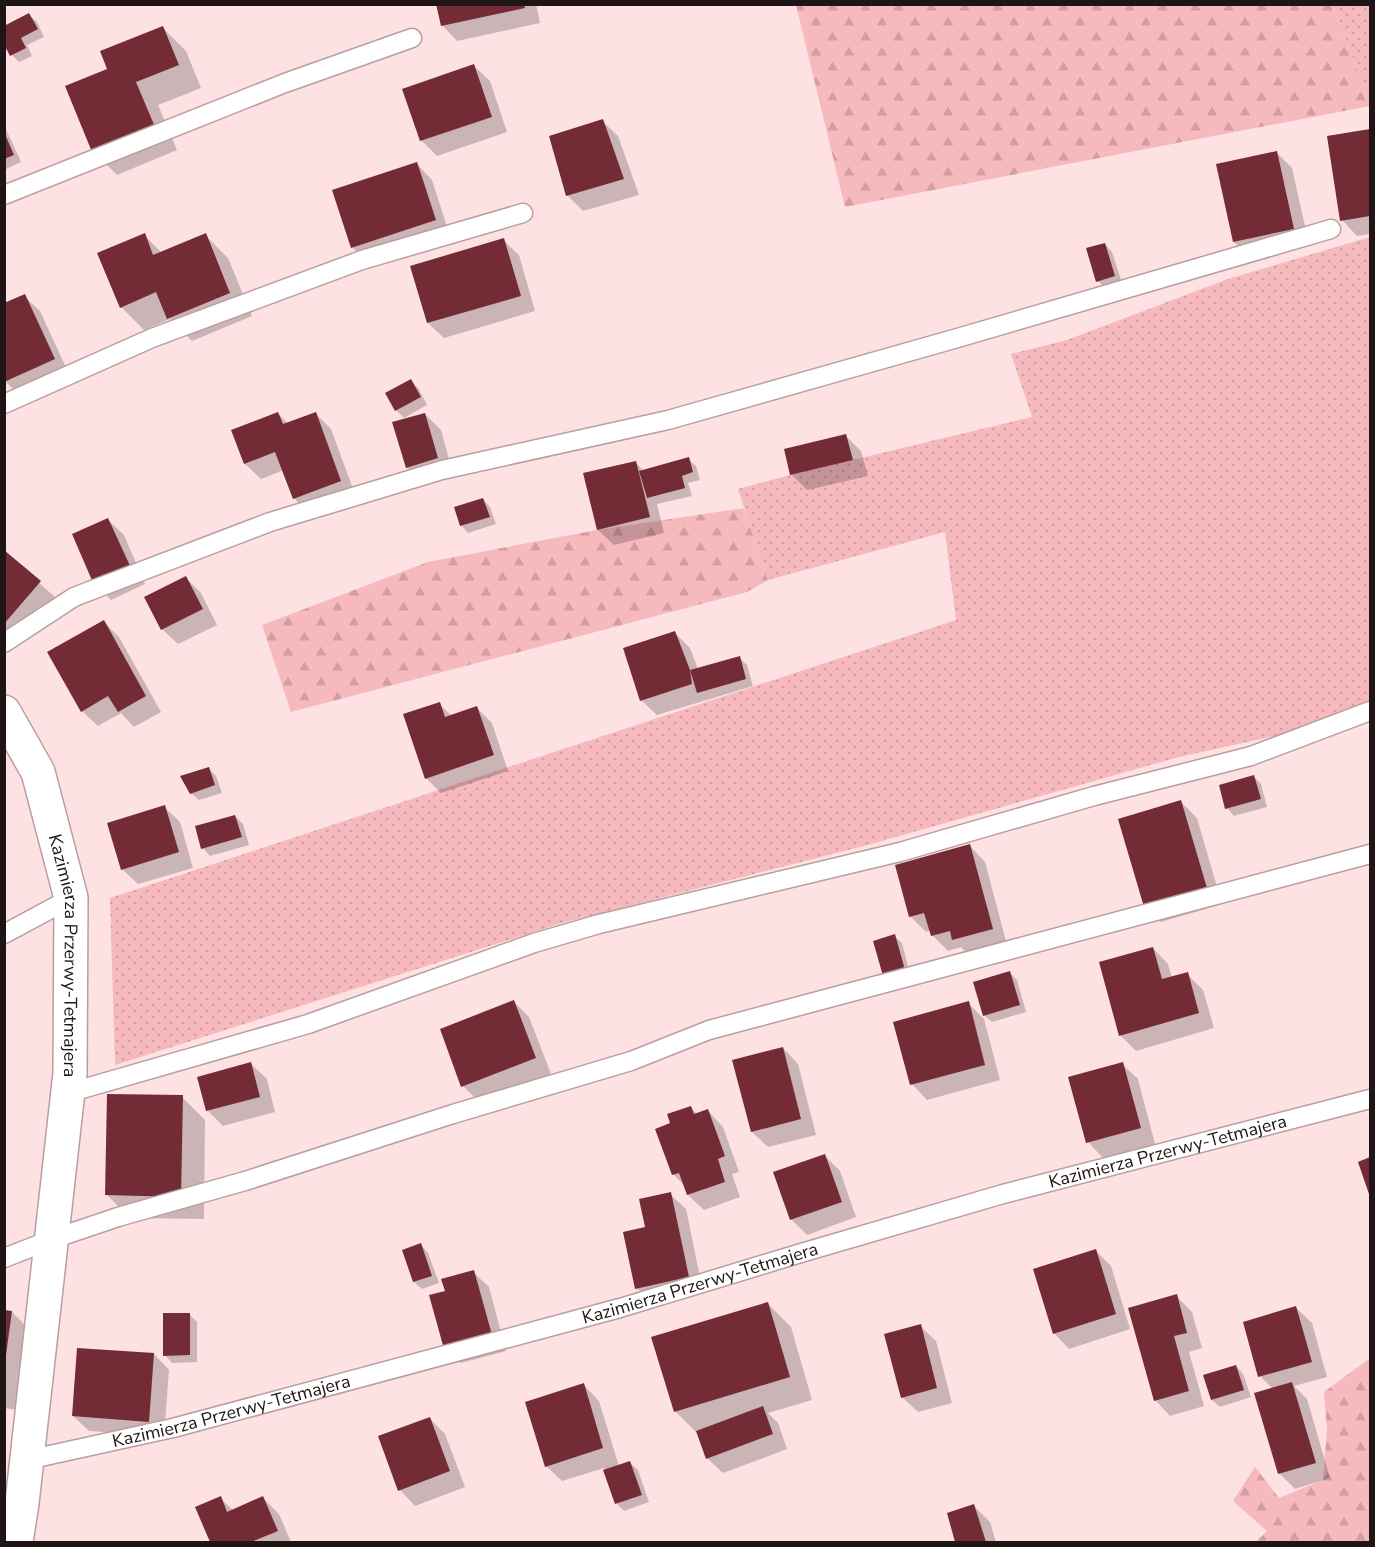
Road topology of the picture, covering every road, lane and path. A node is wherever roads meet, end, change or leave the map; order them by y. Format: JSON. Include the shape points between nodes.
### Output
{"nodes":[{"id":1,"x":412,"y":38,"type":"dead end"},
{"id":2,"x":4,"y":195,"type":"edge"},
{"id":3,"x":523,"y":213,"type":"dead end"},
{"id":4,"x":1330,"y":230,"type":"dead end"},
{"id":5,"x":4,"y":404,"type":"edge"},
{"id":6,"x":4,"y":643,"type":"edge"},
{"id":7,"x":1371,"y":711,"type":"edge"},
{"id":8,"x":4,"y":712,"type":"edge"},
{"id":9,"x":1371,"y":854,"type":"edge"},
{"id":10,"x":71,"y":898,"type":"junction"},
{"id":11,"x":4,"y":934,"type":"edge"},
{"id":12,"x":68,"y":1093,"type":"junction"},
{"id":13,"x":1371,"y":1099,"type":"edge"},
{"id":14,"x":53,"y":1239,"type":"junction"},
{"id":15,"x":4,"y":1258,"type":"edge"},
{"id":16,"x":27,"y":1460,"type":"junction"},
{"id":17,"x":13,"y":1507,"type":"edge"},
{"id":18,"x":16,"y":1542,"type":"edge"}],
"edges":[{"from":1,"to":2,"type":"lane","via":[[285,83]]},
{"from":3,"to":5,"type":"lane","via":[[340,268],[152,338]]},
{"from":4,"to":6,"type":"lane","via":[[668,420],[442,470],[270,522],[74,597]]},
{"from":7,"to":12,"type":"lane","via":[[1251,756],[900,852],[534,943],[308,1024]]},
{"from":8,"to":10,"type":"street","name":"Kazimierza Przerwy-Tetmajera","via":[[38,772]]},
{"from":9,"to":14,"type":"lane","via":[[709,1030],[631,1061]]},
{"from":10,"to":11,"type":"lane"},
{"from":10,"to":12,"type":"street","name":"Kazimierza Przerwy-Tetmajera"},
{"from":12,"to":14,"type":"street","name":"Kazimierza Przerwy-Tetmajera"},
{"from":13,"to":16,"type":"lane","name":"Kazimierza Przerwy-Tetmajera","via":[[1003,1194],[608,1311],[173,1428]]},
{"from":14,"to":15,"type":"lane"},
{"from":14,"to":16,"type":"street","name":"Kazimierza Przerwy-Tetmajera"},
{"from":16,"to":17,"type":"street","name":"Kazimierza Przerwy-Tetmajera"},
{"from":17,"to":18,"type":"street","name":"Kazimierza Przerwy-Tetmajera"}]}
